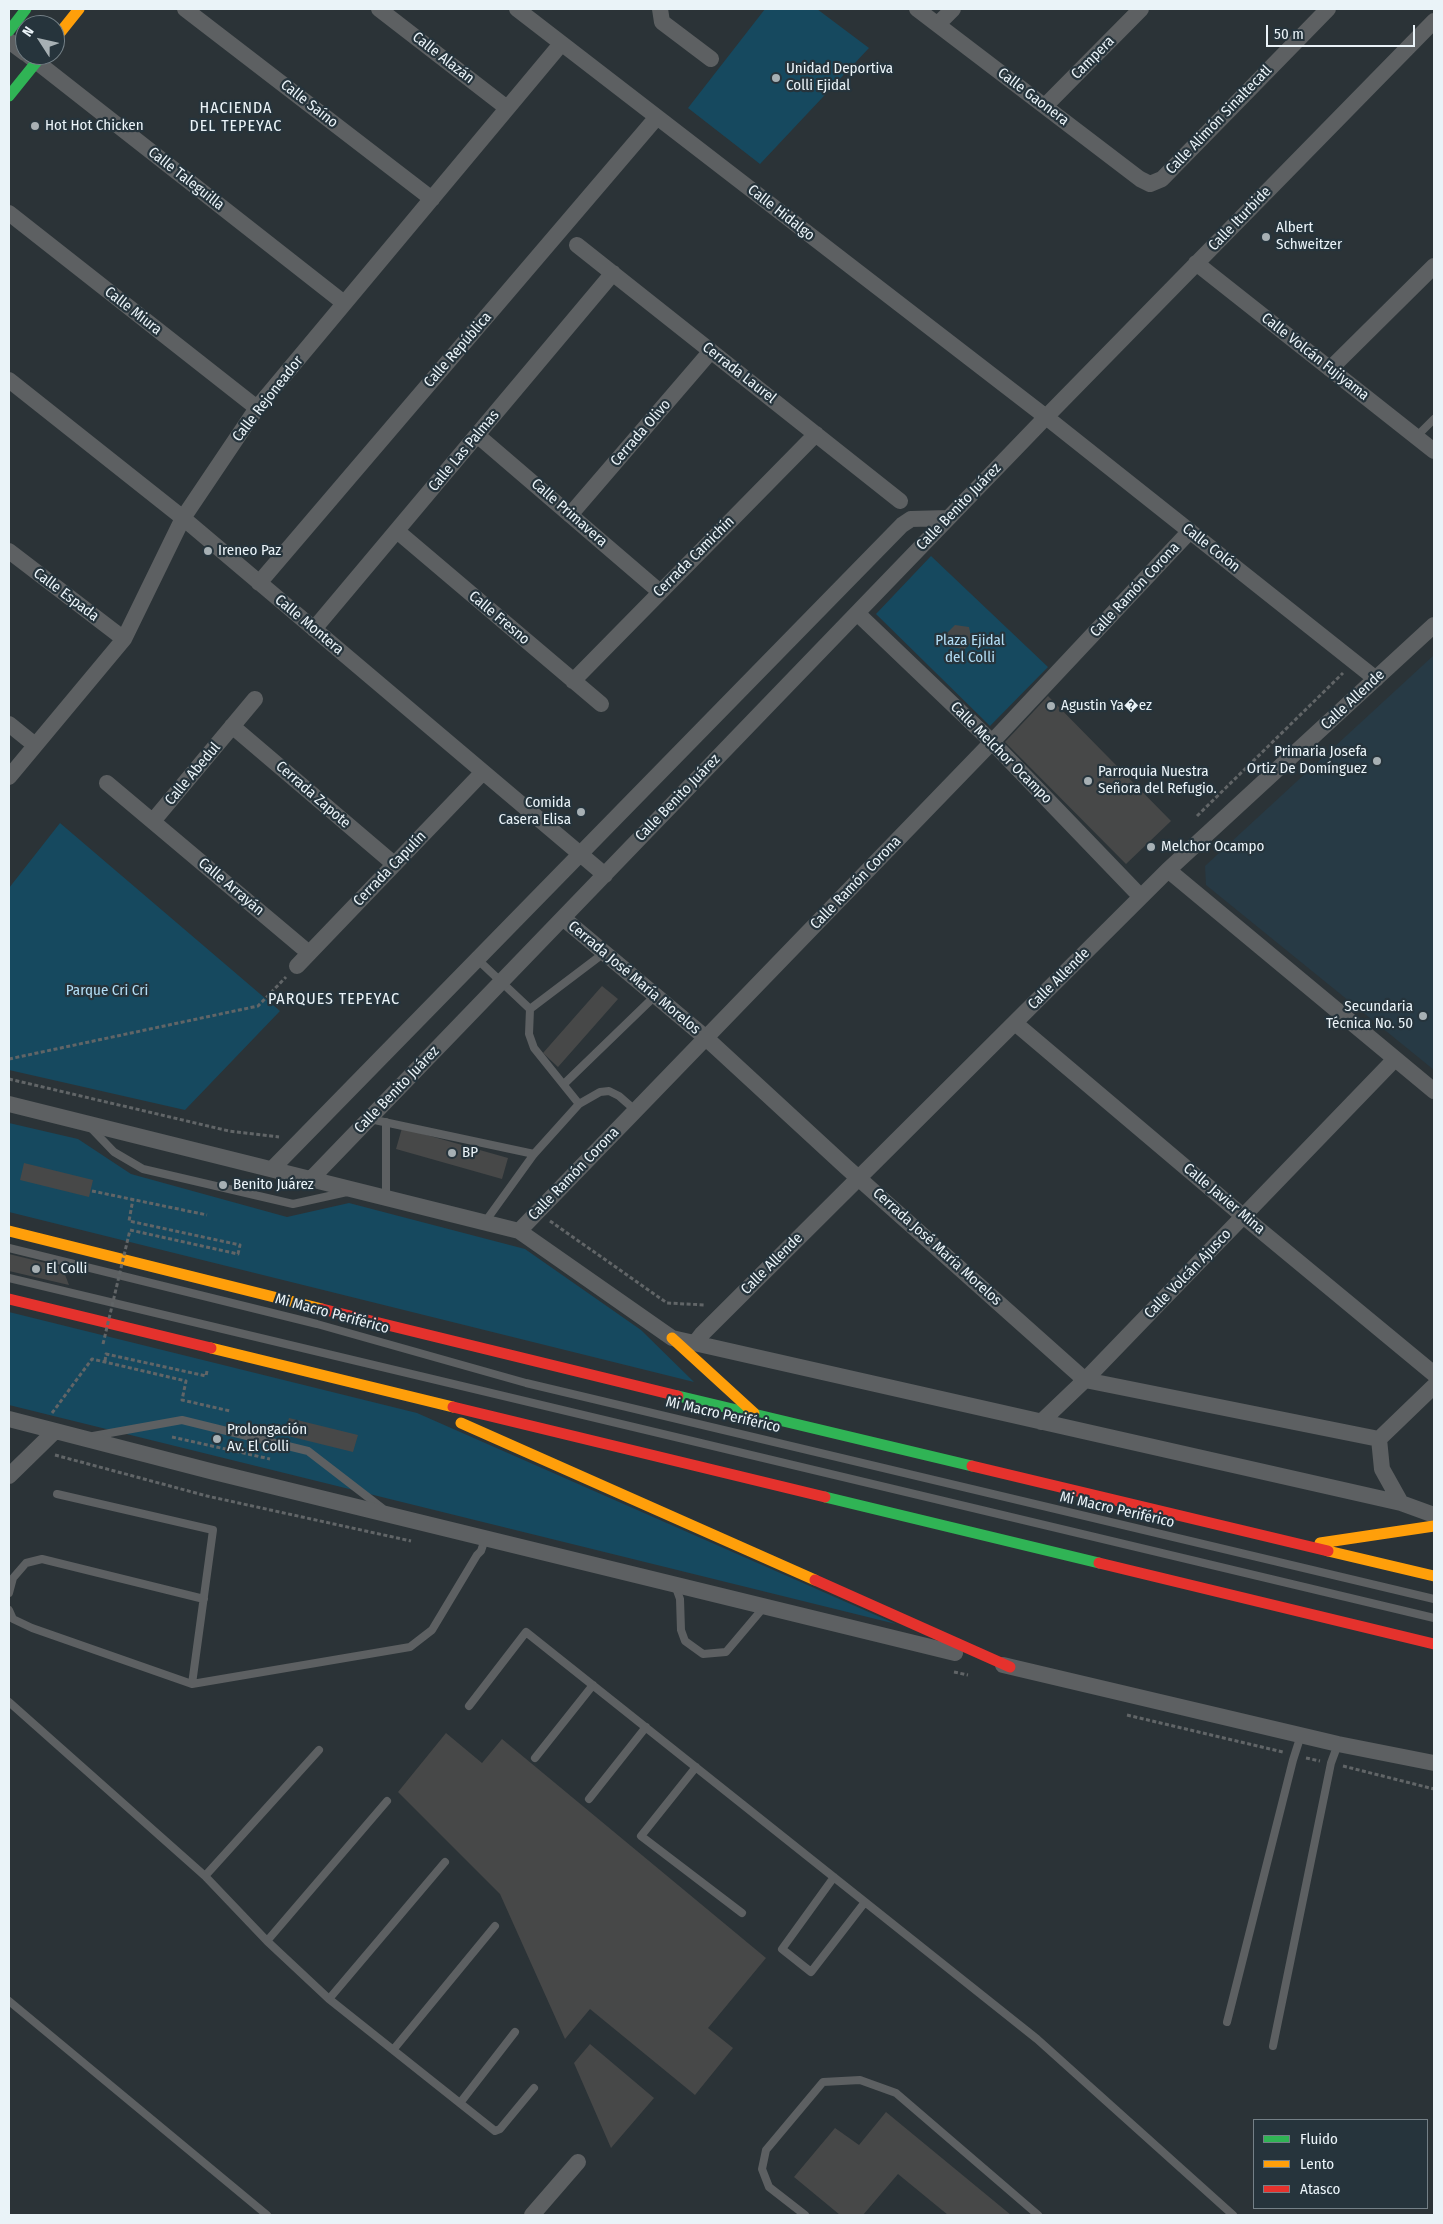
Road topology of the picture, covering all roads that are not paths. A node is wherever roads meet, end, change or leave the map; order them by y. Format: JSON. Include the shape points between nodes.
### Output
{"nodes":[{"id":1,"x":26,"y":9,"type":"edge"},
{"id":2,"x":79,"y":9,"type":"edge"},
{"id":3,"x":185,"y":9,"type":"edge"},
{"id":4,"x":379,"y":9,"type":"edge"},
{"id":5,"x":517,"y":9,"type":"edge"},
{"id":6,"x":660,"y":9,"type":"edge"},
{"id":7,"x":917,"y":9,"type":"edge"},
{"id":8,"x":953,"y":9,"type":"edge"},
{"id":9,"x":1141,"y":9,"type":"edge"},
{"id":10,"x":1328,"y":9,"type":"edge"},
{"id":11,"x":1434,"y":20,"type":"edge"},
{"id":12,"x":938,"y":24,"type":"junction"},
{"id":13,"x":65,"y":26,"type":"edge"},
{"id":14,"x":9,"y":31,"type":"edge"},
{"id":15,"x":562,"y":44,"type":"junction"},
{"id":16,"x":711,"y":59,"type":"dead end"},
{"id":17,"x":27,"y":65,"type":"edge"},
{"id":18,"x":44,"y":65,"type":"edge"},
{"id":19,"x":11,"y":88,"type":"edge"},
{"id":20,"x":1045,"y":106,"type":"junction"},
{"id":21,"x":507,"y":108,"type":"junction"},
{"id":22,"x":657,"y":117,"type":"junction"},
{"id":23,"x":1150,"y":184,"type":"joint"},
{"id":24,"x":432,"y":199,"type":"junction"},
{"id":25,"x":9,"y":214,"type":"edge"},
{"id":26,"x":578,"y":245,"type":"dead end"},
{"id":27,"x":1196,"y":263,"type":"junction"},
{"id":28,"x":1434,"y":266,"type":"edge"},
{"id":29,"x":613,"y":273,"type":"junction"},
{"id":30,"x":344,"y":304,"type":"junction"},
{"id":31,"x":711,"y":351,"type":"junction"},
{"id":32,"x":1330,"y":369,"type":"junction"},
{"id":33,"x":9,"y":380,"type":"edge"},
{"id":34,"x":257,"y":408,"type":"junction"},
{"id":35,"x":1046,"y":417,"type":"junction"},
{"id":36,"x":1434,"y":419,"type":"edge"},
{"id":37,"x":816,"y":434,"type":"junction"},
{"id":38,"x":477,"y":435,"type":"junction"},
{"id":39,"x":1416,"y":437,"type":"junction"},
{"id":40,"x":1434,"y":451,"type":"edge"},
{"id":41,"x":900,"y":501,"type":"dead end"},
{"id":42,"x":570,"y":515,"type":"junction"},
{"id":43,"x":183,"y":518,"type":"junction"},
{"id":44,"x":948,"y":518,"type":"junction"},
{"id":45,"x":397,"y":531,"type":"junction"},
{"id":46,"x":1190,"y":531,"type":"junction"},
{"id":47,"x":9,"y":550,"type":"edge"},
{"id":48,"x":259,"y":583,"type":"junction"},
{"id":49,"x":660,"y":592,"type":"junction"},
{"id":50,"x":857,"y":613,"type":"junction"},
{"id":51,"x":1434,"y":625,"type":"edge"},
{"id":52,"x":314,"y":629,"type":"junction"},
{"id":53,"x":124,"y":639,"type":"junction"},
{"id":54,"x":1376,"y":679,"type":"junction"},
{"id":55,"x":573,"y":680,"type":"junction"},
{"id":56,"x":255,"y":699,"type":"dead end"},
{"id":57,"x":601,"y":704,"type":"dead end"},
{"id":58,"x":9,"y":724,"type":"edge"},
{"id":59,"x":232,"y":726,"type":"junction"},
{"id":60,"x":992,"y":742,"type":"junction"},
{"id":61,"x":35,"y":745,"type":"junction"},
{"id":62,"x":483,"y":772,"type":"junction"},
{"id":63,"x":9,"y":777,"type":"edge"},
{"id":64,"x":107,"y":783,"type":"dead end"},
{"id":65,"x":153,"y":821,"type":"junction"},
{"id":66,"x":580,"y":854,"type":"junction"},
{"id":67,"x":394,"y":864,"type":"junction"},
{"id":68,"x":1168,"y":870,"type":"junction"},
{"id":69,"x":605,"y":875,"type":"junction"},
{"id":70,"x":1141,"y":897,"type":"junction"},
{"id":71,"x":562,"y":918,"type":"junction"},
{"id":72,"x":309,"y":953,"type":"junction"},
{"id":73,"x":604,"y":953,"type":"junction"},
{"id":74,"x":477,"y":959,"type":"junction"},
{"id":75,"x":297,"y":966,"type":"road end"},
{"id":76,"x":501,"y":983,"type":"junction"},
{"id":77,"x":655,"y":996,"type":"junction"},
{"id":78,"x":530,"y":1009,"type":"junction"},
{"id":79,"x":1015,"y":1023,"type":"junction"},
{"id":80,"x":706,"y":1038,"type":"junction"},
{"id":81,"x":1396,"y":1060,"type":"junction"},
{"id":82,"x":564,"y":1084,"type":"junction"},
{"id":83,"x":1434,"y":1091,"type":"edge"},
{"id":84,"x":9,"y":1104,"type":"edge"},
{"id":85,"x":579,"y":1104,"type":"junction"},
{"id":86,"x":635,"y":1110,"type":"junction"},
{"id":87,"x":370,"y":1119,"type":"junction"},
{"id":88,"x":386,"y":1122,"type":"junction"},
{"id":89,"x":87,"y":1124,"type":"junction"},
{"id":90,"x":534,"y":1154,"type":"junction"},
{"id":91,"x":272,"y":1168,"type":"junction"},
{"id":92,"x":858,"y":1178,"type":"junction"},
{"id":93,"x":311,"y":1179,"type":"junction"},
{"id":94,"x":353,"y":1190,"type":"junction"},
{"id":95,"x":386,"y":1198,"type":"junction"},
{"id":96,"x":1243,"y":1216,"type":"junction"},
{"id":97,"x":485,"y":1222,"type":"junction"},
{"id":98,"x":519,"y":1231,"type":"junction"},
{"id":99,"x":9,"y":1232,"type":"edge"},
{"id":100,"x":9,"y":1248,"type":"edge"},
{"id":101,"x":9,"y":1278,"type":"edge"},
{"id":102,"x":9,"y":1299,"type":"edge"},
{"id":103,"x":672,"y":1338,"type":"junction"},
{"id":104,"x":695,"y":1344,"type":"junction"},
{"id":105,"x":1434,"y":1374,"type":"edge"},
{"id":106,"x":1085,"y":1380,"type":"junction"},
{"id":107,"x":1434,"y":1386,"type":"edge"},
{"id":108,"x":379,"y":1389,"type":"junction"},
{"id":109,"x":756,"y":1414,"type":"junction"},
{"id":110,"x":9,"y":1419,"type":"edge"},
{"id":111,"x":1041,"y":1422,"type":"junction"},
{"id":112,"x":47,"y":1430,"type":"junction"},
{"id":113,"x":81,"y":1439,"type":"junction"},
{"id":114,"x":1379,"y":1439,"type":"junction"},
{"id":115,"x":9,"y":1476,"type":"edge"},
{"id":116,"x":56,"y":1494,"type":"dead end"},
{"id":117,"x":1401,"y":1504,"type":"junction"},
{"id":118,"x":390,"y":1515,"type":"junction"},
{"id":119,"x":1434,"y":1515,"type":"edge"},
{"id":120,"x":1434,"y":1526,"type":"edge"},
{"id":121,"x":485,"y":1538,"type":"junction"},
{"id":122,"x":1305,"y":1545,"type":"junction"},
{"id":123,"x":1434,"y":1576,"type":"edge"},
{"id":124,"x":675,"y":1585,"type":"junction"},
{"id":125,"x":9,"y":1593,"type":"edge"},
{"id":126,"x":204,"y":1599,"type":"junction"},
{"id":127,"x":1434,"y":1599,"type":"edge"},
{"id":128,"x":764,"y":1607,"type":"junction"},
{"id":129,"x":9,"y":1610,"type":"edge"},
{"id":130,"x":1434,"y":1618,"type":"edge"},
{"id":131,"x":1434,"y":1644,"type":"edge"},
{"id":132,"x":1010,"y":1667,"type":"junction"},
{"id":133,"x":192,"y":1684,"type":"junction"},
{"id":134,"x":593,"y":1685,"type":"junction"},
{"id":135,"x":9,"y":1702,"type":"edge"},
{"id":136,"x":469,"y":1706,"type":"dead end"},
{"id":137,"x":646,"y":1727,"type":"junction"},
{"id":138,"x":1301,"y":1735,"type":"junction"},
{"id":139,"x":1338,"y":1744,"type":"junction"},
{"id":140,"x":319,"y":1750,"type":"dead end"},
{"id":141,"x":534,"y":1758,"type":"dead end"},
{"id":142,"x":1434,"y":1763,"type":"edge"},
{"id":143,"x":696,"y":1767,"type":"junction"},
{"id":144,"x":589,"y":1799,"type":"dead end"},
{"id":145,"x":387,"y":1801,"type":"dead end"},
{"id":146,"x":445,"y":1862,"type":"dead end"},
{"id":147,"x":205,"y":1876,"type":"junction"},
{"id":148,"x":834,"y":1877,"type":"junction"},
{"id":149,"x":866,"y":1902,"type":"junction"},
{"id":150,"x":742,"y":1913,"type":"dead end"},
{"id":151,"x":495,"y":1926,"type":"dead end"},
{"id":152,"x":267,"y":1941,"type":"junction"},
{"id":153,"x":329,"y":1998,"type":"junction"},
{"id":154,"x":9,"y":2001,"type":"edge"},
{"id":155,"x":1227,"y":2022,"type":"dead end"},
{"id":156,"x":515,"y":2032,"type":"dead end"},
{"id":157,"x":1272,"y":2046,"type":"dead end"},
{"id":158,"x":392,"y":2050,"type":"junction"},
{"id":159,"x":534,"y":2088,"type":"dead end"},
{"id":160,"x":460,"y":2103,"type":"junction"},
{"id":161,"x":578,"y":2162,"type":"dead end"},
{"id":162,"x":538,"y":2214,"type":"edge"},
{"id":163,"x":267,"y":2215,"type":"edge"},
{"id":164,"x":805,"y":2215,"type":"edge"},
{"id":165,"x":1038,"y":2215,"type":"edge"},
{"id":166,"x":1233,"y":2215,"type":"edge"}],
"edges":[{"from":1,"to":14,"type":"main road"},
{"from":2,"to":13,"type":"main road"},
{"from":3,"to":24,"type":"street","name":"Calle Saíno"},
{"from":4,"to":21,"type":"street","name":"Calle Alazán"},
{"from":5,"to":15,"type":"street","name":"Calle Hidalgo"},
{"from":6,"to":16,"type":"street","via":[[662,22]]},
{"from":7,"to":12,"type":"street","name":"Calle Gaonera"},
{"from":8,"to":12,"type":"street"},
{"from":9,"to":20,"type":"street","name":"Campera"},
{"from":10,"to":23,"type":"street","name":"Calle Alimón Sinaltecatl","via":[[1162,178]]},
{"from":11,"to":27,"type":"street","name":"Calle Iturbide"},
{"from":12,"to":20,"type":"street","name":"Calle Gaonera"},
{"from":15,"to":21,"type":"street","name":"Calle Rejoneador"},
{"from":15,"to":22,"type":"street","name":"Calle Hidalgo"},
{"from":17,"to":19,"type":"main road"},
{"from":18,"to":30,"type":"street","name":"Calle Taleguilla"},
{"from":20,"to":23,"type":"street","name":"Calle Gaonera"},
{"from":21,"to":24,"type":"street","name":"Calle Rejoneador"},
{"from":22,"to":35,"type":"street","name":"Calle Hidalgo"},
{"from":22,"to":48,"type":"street","name":"Calle República"},
{"from":24,"to":30,"type":"street","name":"Calle Rejoneador"},
{"from":25,"to":34,"type":"street","name":"Calle Miura"},
{"from":26,"to":29,"type":"street","name":"Cerrada Laurel"},
{"from":27,"to":32,"type":"street","name":"Calle Volcán Fujiyama"},
{"from":27,"to":35,"type":"street","name":"Calle Iturbide"},
{"from":28,"to":32,"type":"street"},
{"from":29,"to":31,"type":"street","name":"Cerrada Laurel"},
{"from":29,"to":38,"type":"street","name":"Calle Las Palmas"},
{"from":30,"to":34,"type":"street","name":"Calle Rejoneador"},
{"from":31,"to":37,"type":"street","name":"Cerrada Laurel"},
{"from":31,"to":42,"type":"street","name":"Cerrada Olivo"},
{"from":32,"to":39,"type":"street","name":"Calle Volcán Fujiyama"},
{"from":33,"to":43,"type":"street","name":"Calle Montera"},
{"from":34,"to":43,"type":"street","name":"Calle Rejoneador"},
{"from":35,"to":44,"type":"street","name":"Calle Benito Juárez"},
{"from":35,"to":46,"type":"street","name":"Calle Colón"},
{"from":36,"to":39,"type":"lane"},
{"from":37,"to":41,"type":"street","name":"Cerrada Laurel"},
{"from":37,"to":49,"type":"street","name":"Cerrada Camichín"},
{"from":38,"to":42,"type":"street","name":"Calle Primavera"},
{"from":38,"to":45,"type":"street","name":"Calle Las Palmas"},
{"from":39,"to":40,"type":"street","name":"Calle Volcán Fujiyama"},
{"from":42,"to":49,"type":"street","name":"Calle Primavera"},
{"from":43,"to":48,"type":"street","name":"Calle Montera"},
{"from":43,"to":53,"type":"street","name":"Calle Rejoneador"},
{"from":44,"to":50,"type":"street","name":"Calle Benito Juárez"},
{"from":44,"to":66,"type":"street","name":"Calle Benito Juárez","via":[[911,519],[902,525]]},
{"from":45,"to":52,"type":"street","name":"Calle Las Palmas"},
{"from":45,"to":55,"type":"street","name":"Calle Fresno"},
{"from":46,"to":54,"type":"street","name":"Calle Colón"},
{"from":46,"to":60,"type":"street","name":"Calle Ramón Corona"},
{"from":47,"to":53,"type":"street","name":"Calle Espada"},
{"from":48,"to":52,"type":"street","name":"Calle Montera"},
{"from":49,"to":55,"type":"street","name":"Cerrada Camichín"},
{"from":50,"to":60,"type":"street","name":"Calle Melchor Ocampo"},
{"from":50,"to":69,"type":"street","name":"Calle Benito Juárez"},
{"from":51,"to":54,"type":"street","name":"Calle Allende"},
{"from":52,"to":62,"type":"street","name":"Calle Montera"},
{"from":53,"to":61,"type":"street","name":"Calle Rejoneador"},
{"from":54,"to":68,"type":"street","name":"Calle Allende"},
{"from":55,"to":57,"type":"street","name":"Calle Fresno"},
{"from":56,"to":59,"type":"street","name":"Calle Abedul"},
{"from":58,"to":61,"type":"street"},
{"from":59,"to":65,"type":"street","name":"Calle Abedul"},
{"from":59,"to":67,"type":"street","name":"Cerrada Zapote"},
{"from":60,"to":70,"type":"street","name":"Calle Melchor Ocampo"},
{"from":60,"to":80,"type":"street","name":"Calle Ramón Corona"},
{"from":61,"to":63,"type":"street","name":"Calle Rejoneador"},
{"from":62,"to":66,"type":"street","name":"Calle Montera"},
{"from":62,"to":67,"type":"street","name":"Cerrada Capulín"},
{"from":64,"to":65,"type":"street","name":"Calle Arrayán"},
{"from":65,"to":72,"type":"street","name":"Calle Arrayán"},
{"from":66,"to":69,"type":"street","name":"Calle Montera"},
{"from":66,"to":74,"type":"street","name":"Calle Benito Juárez"},
{"from":67,"to":72,"type":"street","name":"Cerrada Capulín"},
{"from":68,"to":70,"type":"street","name":"Calle Allende"},
{"from":68,"to":81,"type":"street"},
{"from":69,"to":71,"type":"street","name":"Calle Benito Juárez"},
{"from":70,"to":79,"type":"street","name":"Calle Allende"},
{"from":71,"to":73,"type":"street","name":"Cerrada José María Morelos"},
{"from":71,"to":76,"type":"street","name":"Calle Benito Juárez"},
{"from":72,"to":75,"type":"street","name":"Cerrada Capulín"},
{"from":73,"to":77,"type":"street","name":"Cerrada José María Morelos"},
{"from":73,"to":78,"type":"lane"},
{"from":74,"to":76,"type":"lane"},
{"from":74,"to":91,"type":"street","name":"Calle Benito Juárez"},
{"from":76,"to":78,"type":"lane"},
{"from":76,"to":87,"type":"street","name":"Calle Benito Juárez"},
{"from":77,"to":80,"type":"street","name":"Cerrada José María Morelos"},
{"from":77,"to":82,"type":"lane"},
{"from":78,"to":82,"type":"lane","via":[[529,1034],[534,1048]]},
{"from":79,"to":92,"type":"street","name":"Calle Allende"},
{"from":79,"to":96,"type":"street","name":"Calle Javier Mina"},
{"from":80,"to":86,"type":"street","name":"Calle Ramón Corona"},
{"from":80,"to":92,"type":"street","name":"Cerrada José María Morelos"},
{"from":81,"to":83,"type":"street"},
{"from":81,"to":96,"type":"street","name":"Calle Volcán Ajusco"},
{"from":82,"to":85,"type":"lane"},
{"from":84,"to":89,"type":"street"},
{"from":85,"to":86,"type":"lane","via":[[600,1092],[609,1091]]},
{"from":85,"to":90,"type":"lane"},
{"from":86,"to":98,"type":"street","name":"Calle Ramón Corona"},
{"from":87,"to":88,"type":"lane"},
{"from":87,"to":93,"type":"street","name":"Calle Benito Juárez"},
{"from":88,"to":90,"type":"lane"},
{"from":88,"to":95,"type":"lane"},
{"from":89,"to":91,"type":"street"},
{"from":89,"to":94,"type":"lane","via":[[114,1152],[143,1170],[293,1204]]},
{"from":90,"to":97,"type":"lane"},
{"from":91,"to":93,"type":"street"},
{"from":92,"to":104,"type":"street","name":"Calle Allende"},
{"from":92,"to":106,"type":"street","name":"Cerrada José María Morelos"},
{"from":93,"to":94,"type":"street"},
{"from":94,"to":95,"type":"street"},
{"from":95,"to":97,"type":"street"},
{"from":96,"to":105,"type":"street","name":"Calle Javier Mina"},
{"from":96,"to":106,"type":"street","name":"Calle Volcán Ajusco"},
{"from":97,"to":98,"type":"street"},
{"from":98,"to":103,"type":"street"},
{"from":99,"to":109,"type":"main road"},
{"from":100,"to":127,"type":"lane","name":"Mi Macro Periférico","via":[[317,1324],[536,1385]]},
{"from":101,"to":130,"type":"lane","name":"Mi Macro Periférico"},
{"from":102,"to":108,"type":"main road"},
{"from":103,"to":104,"type":"street"},
{"from":103,"to":109,"type":"main road"},
{"from":104,"to":111,"type":"street"},
{"from":106,"to":111,"type":"street","name":"Calle Volcán Ajusco"},
{"from":106,"to":114,"type":"street"},
{"from":107,"to":114,"type":"street"},
{"from":108,"to":131,"type":"main road"},
{"from":108,"to":132,"type":"main road","via":[[501,1440]]},
{"from":109,"to":122,"type":"main road"},
{"from":110,"to":112,"type":"street"},
{"from":111,"to":117,"type":"street"},
{"from":112,"to":113,"type":"street"},
{"from":112,"to":115,"type":"street"},
{"from":113,"to":118,"type":"street"},
{"from":113,"to":118,"type":"lane","via":[[182,1420],[308,1451]]},
{"from":114,"to":117,"type":"street","via":[[1382,1469]]},
{"from":116,"to":126,"type":"lane","via":[[213,1530]]},
{"from":117,"to":119,"type":"street"},
{"from":118,"to":121,"type":"street"},
{"from":120,"to":122,"type":"main road"},
{"from":121,"to":124,"type":"street"},
{"from":121,"to":133,"type":"lane","via":[[481,1550],[432,1630],[410,1647]]},
{"from":122,"to":123,"type":"main road"},
{"from":124,"to":128,"type":"street"},
{"from":124,"to":128,"type":"lane","via":[[685,1641],[703,1654],[726,1652]]},
{"from":125,"to":126,"type":"lane","via":[[13,1578],[26,1563],[42,1559]]},
{"from":126,"to":133,"type":"lane"},
{"from":128,"to":132,"type":"street"},
{"from":129,"to":133,"type":"lane","via":[[13,1619],[32,1628]]},
{"from":132,"to":138,"type":"street"},
{"from":134,"to":136,"type":"lane","via":[[526,1632]]},
{"from":134,"to":137,"type":"lane"},
{"from":134,"to":141,"type":"lane"},
{"from":135,"to":147,"type":"lane"},
{"from":137,"to":143,"type":"lane"},
{"from":137,"to":144,"type":"lane"},
{"from":138,"to":139,"type":"street"},
{"from":138,"to":155,"type":"lane"},
{"from":139,"to":142,"type":"street"},
{"from":139,"to":157,"type":"lane","via":[[1331,1763]]},
{"from":140,"to":147,"type":"lane"},
{"from":143,"to":148,"type":"lane"},
{"from":143,"to":150,"type":"lane","via":[[641,1836]]},
{"from":145,"to":152,"type":"lane"},
{"from":146,"to":153,"type":"lane"},
{"from":147,"to":152,"type":"lane"},
{"from":148,"to":149,"type":"lane"},
{"from":148,"to":149,"type":"lane","via":[[782,1949],[811,1972]]},
{"from":149,"to":166,"type":"lane","via":[[1037,2039]]},
{"from":151,"to":158,"type":"lane"},
{"from":152,"to":153,"type":"lane"},
{"from":153,"to":158,"type":"lane"},
{"from":154,"to":163,"type":"lane"},
{"from":156,"to":160,"type":"lane"},
{"from":158,"to":160,"type":"lane"},
{"from":159,"to":160,"type":"lane","via":[[496,2131]]},
{"from":161,"to":162,"type":"street"},
{"from":164,"to":165,"type":"lane","via":[[769,2187],[762,2169],[766,2150],[823,2082],[860,2080],[896,2093]]}]}
